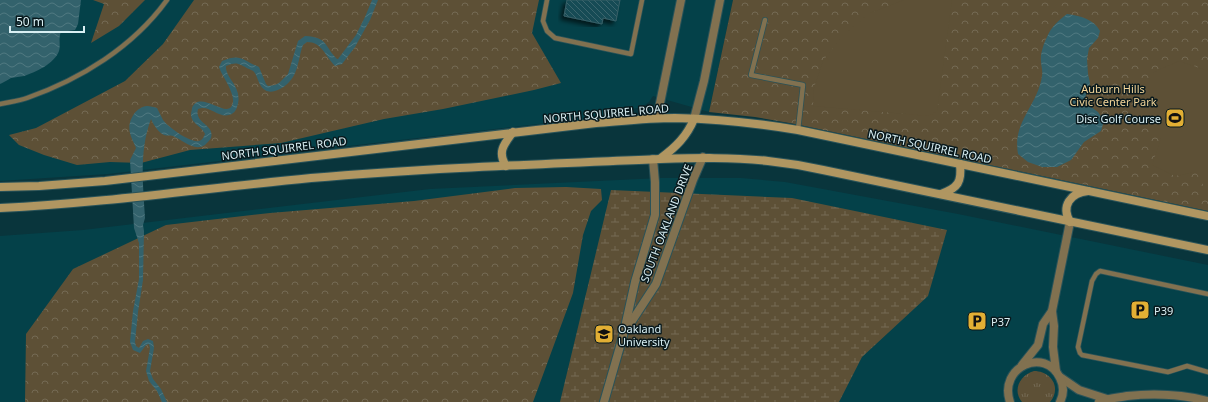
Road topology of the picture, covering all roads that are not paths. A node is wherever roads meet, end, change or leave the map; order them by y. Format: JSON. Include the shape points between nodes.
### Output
{"nodes":[{"id":1,"x":167,"y":0,"type":"edge"},
{"id":2,"x":548,"y":0,"type":"edge"},
{"id":3,"x":642,"y":0,"type":"edge"},
{"id":4,"x":681,"y":0,"type":"edge"},
{"id":5,"x":720,"y":0,"type":"edge"},
{"id":6,"x":765,"y":20,"type":"dead end"},
{"id":7,"x":0,"y":104,"type":"edge"},
{"id":8,"x":657,"y":118,"type":"junction"},
{"id":9,"x":694,"y":119,"type":"junction"},
{"id":10,"x":798,"y":130,"type":"junction"},
{"id":11,"x":513,"y":132,"type":"junction"},
{"id":12,"x":703,"y":157,"type":"junction"},
{"id":13,"x":656,"y":159,"type":"junction"},
{"id":14,"x":960,"y":164,"type":"junction"},
{"id":15,"x":506,"y":166,"type":"junction"},
{"id":16,"x":0,"y":187,"type":"edge"},
{"id":17,"x":1090,"y":191,"type":"junction"},
{"id":18,"x":940,"y":194,"type":"junction"},
{"id":19,"x":0,"y":208,"type":"edge"},
{"id":20,"x":1208,"y":216,"type":"edge"},
{"id":21,"x":1070,"y":222,"type":"junction"},
{"id":22,"x":1208,"y":244,"type":"edge"},
{"id":23,"x":1198,"y":248,"type":"junction"},
{"id":24,"x":1208,"y":250,"type":"edge"},
{"id":25,"x":1208,"y":294,"type":"edge"},
{"id":26,"x":1052,"y":311,"type":"junction"},
{"id":27,"x":622,"y":336,"type":"junction"},
{"id":28,"x":1021,"y":366,"type":"junction"},
{"id":29,"x":1208,"y":372,"type":"edge"},
{"id":30,"x":1058,"y":374,"type":"junction"},
{"id":31,"x":1103,"y":400,"type":"edge"},
{"id":32,"x":1208,"y":401,"type":"edge"},
{"id":33,"x":604,"y":402,"type":"edge"},
{"id":34,"x":1010,"y":402,"type":"edge"},
{"id":35,"x":1060,"y":402,"type":"edge"}],
"edges":[{"from":1,"to":7,"type":"lane","via":[[135,35],[99,63],[60,84],[26,98]]},
{"from":2,"to":3,"type":"lane","via":[[543,21],[547,32],[555,38],[631,54]]},
{"from":4,"to":8,"type":"street"},
{"from":5,"to":9,"type":"street"},
{"from":6,"to":10,"type":"lane","via":[[751,75],[803,85]]},
{"from":8,"to":9,"type":"main road","name":"NORTH SQUIRREL ROAD"},
{"from":8,"to":11,"type":"main road","name":"NORTH SQUIRREL ROAD"},
{"from":9,"to":10,"type":"main road","name":"NORTH SQUIRREL ROAD","via":[[744,122]]},
{"from":9,"to":13,"type":"main road","via":[[684,138]]},
{"from":10,"to":14,"type":"main road","name":"NORTH SQUIRREL ROAD"},
{"from":11,"to":15,"type":"main road","via":[[503,145],[502,157]]},
{"from":11,"to":16,"type":"main road","name":"NORTH SQUIRREL ROAD","via":[[61,185]]},
{"from":12,"to":13,"type":"main road"},
{"from":12,"to":18,"type":"main road","via":[[784,163]]},
{"from":12,"to":27,"type":"street","name":"SOUTH OAKLAND DRIVE","via":[[656,284]]},
{"from":13,"to":15,"type":"main road"},
{"from":13,"to":27,"type":"street","name":"SOUTH OAKLAND DRIVE","via":[[655,215]]},
{"from":14,"to":17,"type":"main road","name":"NORTH SQUIRREL ROAD"},
{"from":14,"to":18,"type":"main road","via":[[960,181],[952,190]]},
{"from":15,"to":19,"type":"main road","via":[[265,182],[106,200]]},
{"from":17,"to":20,"type":"main road","name":"NORTH SQUIRREL ROAD"},
{"from":17,"to":21,"type":"main road","via":[[1072,197],[1066,212]]},
{"from":18,"to":21,"type":"main road"},
{"from":21,"to":23,"type":"main road"},
{"from":21,"to":26,"type":"street"},
{"from":22,"to":23,"type":"main road"},
{"from":23,"to":24,"type":"main road"},
{"from":25,"to":29,"type":"lane","via":[[1100,271],[1092,281],[1078,347],[1082,355],[1168,372],[1187,366]]},
{"from":26,"to":28,"type":"street","via":[[1043,324],[1038,345]]},
{"from":26,"to":30,"type":"street","via":[[1053,347]]},
{"from":27,"to":33,"type":"street","name":"SOUTH OAKLAND DRIVE"},
{"from":28,"to":30,"type":"street","via":[[1039,362],[1048,365]]},
{"from":28,"to":34,"type":"street","via":[[1009,382]]},
{"from":30,"to":31,"type":"street","via":[[1079,390],[1097,395]]},
{"from":30,"to":35,"type":"street","via":[[1063,386]]},
{"from":31,"to":32,"type":"street","via":[[1146,394],[1169,394]]}]}
